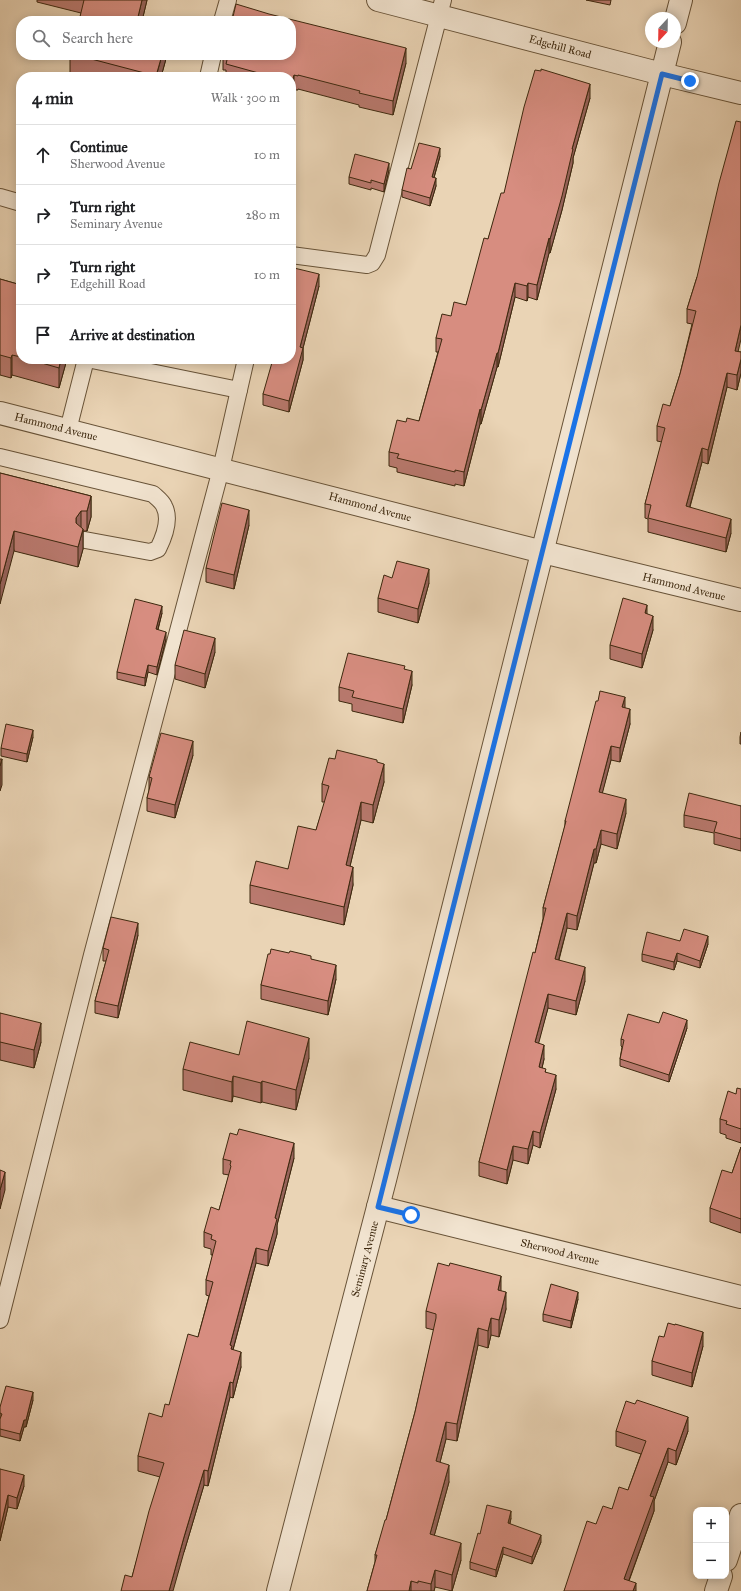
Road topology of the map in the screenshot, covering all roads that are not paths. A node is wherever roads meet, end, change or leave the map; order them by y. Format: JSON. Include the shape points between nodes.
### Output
{"nodes":[{"id":1,"x":228,"y":0,"type":"edge"},
{"id":2,"x":378,"y":0,"type":"edge"},
{"id":3,"x":681,"y":0,"type":"edge"},
{"id":4,"x":441,"y":8,"type":"edge"},
{"id":5,"x":678,"y":12,"type":"edge"},
{"id":6,"x":223,"y":16,"type":"edge"},
{"id":7,"x":668,"y":48,"type":"edge"},
{"id":8,"x":212,"y":60,"type":"edge"},
{"id":9,"x":209,"y":72,"type":"edge"},
{"id":10,"x":662,"y":74,"type":"junction"},
{"id":11,"x":741,"y":93,"type":"edge"},
{"id":12,"x":0,"y":196,"type":"edge"},
{"id":13,"x":16,"y":201,"type":"edge"},
{"id":14,"x":296,"y":256,"type":"edge"},
{"id":15,"x":86,"y":364,"type":"edge"},
{"id":16,"x":112,"y":364,"type":"edge"},
{"id":17,"x":245,"y":364,"type":"edge"},
{"id":18,"x":239,"y":390,"type":"junction"},
{"id":19,"x":0,"y":413,"type":"edge"},
{"id":20,"x":68,"y":430,"type":"junction"},
{"id":21,"x":0,"y":457,"type":"edge"},
{"id":22,"x":221,"y":469,"type":"junction"},
{"id":23,"x":85,"y":540,"type":"dead end"},
{"id":24,"x":543,"y":552,"type":"junction"},
{"id":25,"x":741,"y":600,"type":"edge"},
{"id":26,"x":378,"y":1207,"type":"junction"},
{"id":27,"x":741,"y":1297,"type":"edge"},
{"id":28,"x":0,"y":1320,"type":"edge"},
{"id":29,"x":741,"y":1515,"type":"edge"},
{"id":30,"x":729,"y":1551,"type":"edge"},
{"id":31,"x":720,"y":1579,"type":"edge"},
{"id":32,"x":278,"y":1591,"type":"edge"},
{"id":33,"x":716,"y":1591,"type":"edge"}],
"edges":[{"from":1,"to":6,"type":"lane"},
{"from":2,"to":4,"type":"street","name":"Edgehill Road"},
{"from":3,"to":5,"type":"street"},
{"from":4,"to":10,"type":"street","name":"Edgehill Road"},
{"from":4,"to":14,"type":"lane","via":[[372,263],[366,265]]},
{"from":7,"to":10,"type":"street","name":"Seminary Avenue"},
{"from":8,"to":9,"type":"lane"},
{"from":10,"to":11,"type":"street","name":"Edgehill Road"},
{"from":10,"to":24,"type":"street","name":"Seminary Avenue"},
{"from":12,"to":13,"type":"lane"},
{"from":15,"to":20,"type":"lane"},
{"from":16,"to":18,"type":"lane"},
{"from":17,"to":18,"type":"lane"},
{"from":18,"to":22,"type":"lane"},
{"from":19,"to":20,"type":"street","name":"Hammond Avenue"},
{"from":20,"to":22,"type":"street","name":"Hammond Avenue"},
{"from":21,"to":23,"type":"lane","via":[[153,494],[164,506],[168,519],[158,549],[150,552]]},
{"from":22,"to":24,"type":"street","name":"Hammond Avenue"},
{"from":22,"to":28,"type":"lane","via":[[90,962]]},
{"from":24,"to":25,"type":"street","name":"Hammond Avenue"},
{"from":24,"to":26,"type":"street","name":"Seminary Avenue"},
{"from":26,"to":27,"type":"street","name":"Sherwood Avenue"},
{"from":26,"to":32,"type":"street","name":"Seminary Avenue"},
{"from":29,"to":30,"type":"street"},
{"from":31,"to":33,"type":"street"}]}
